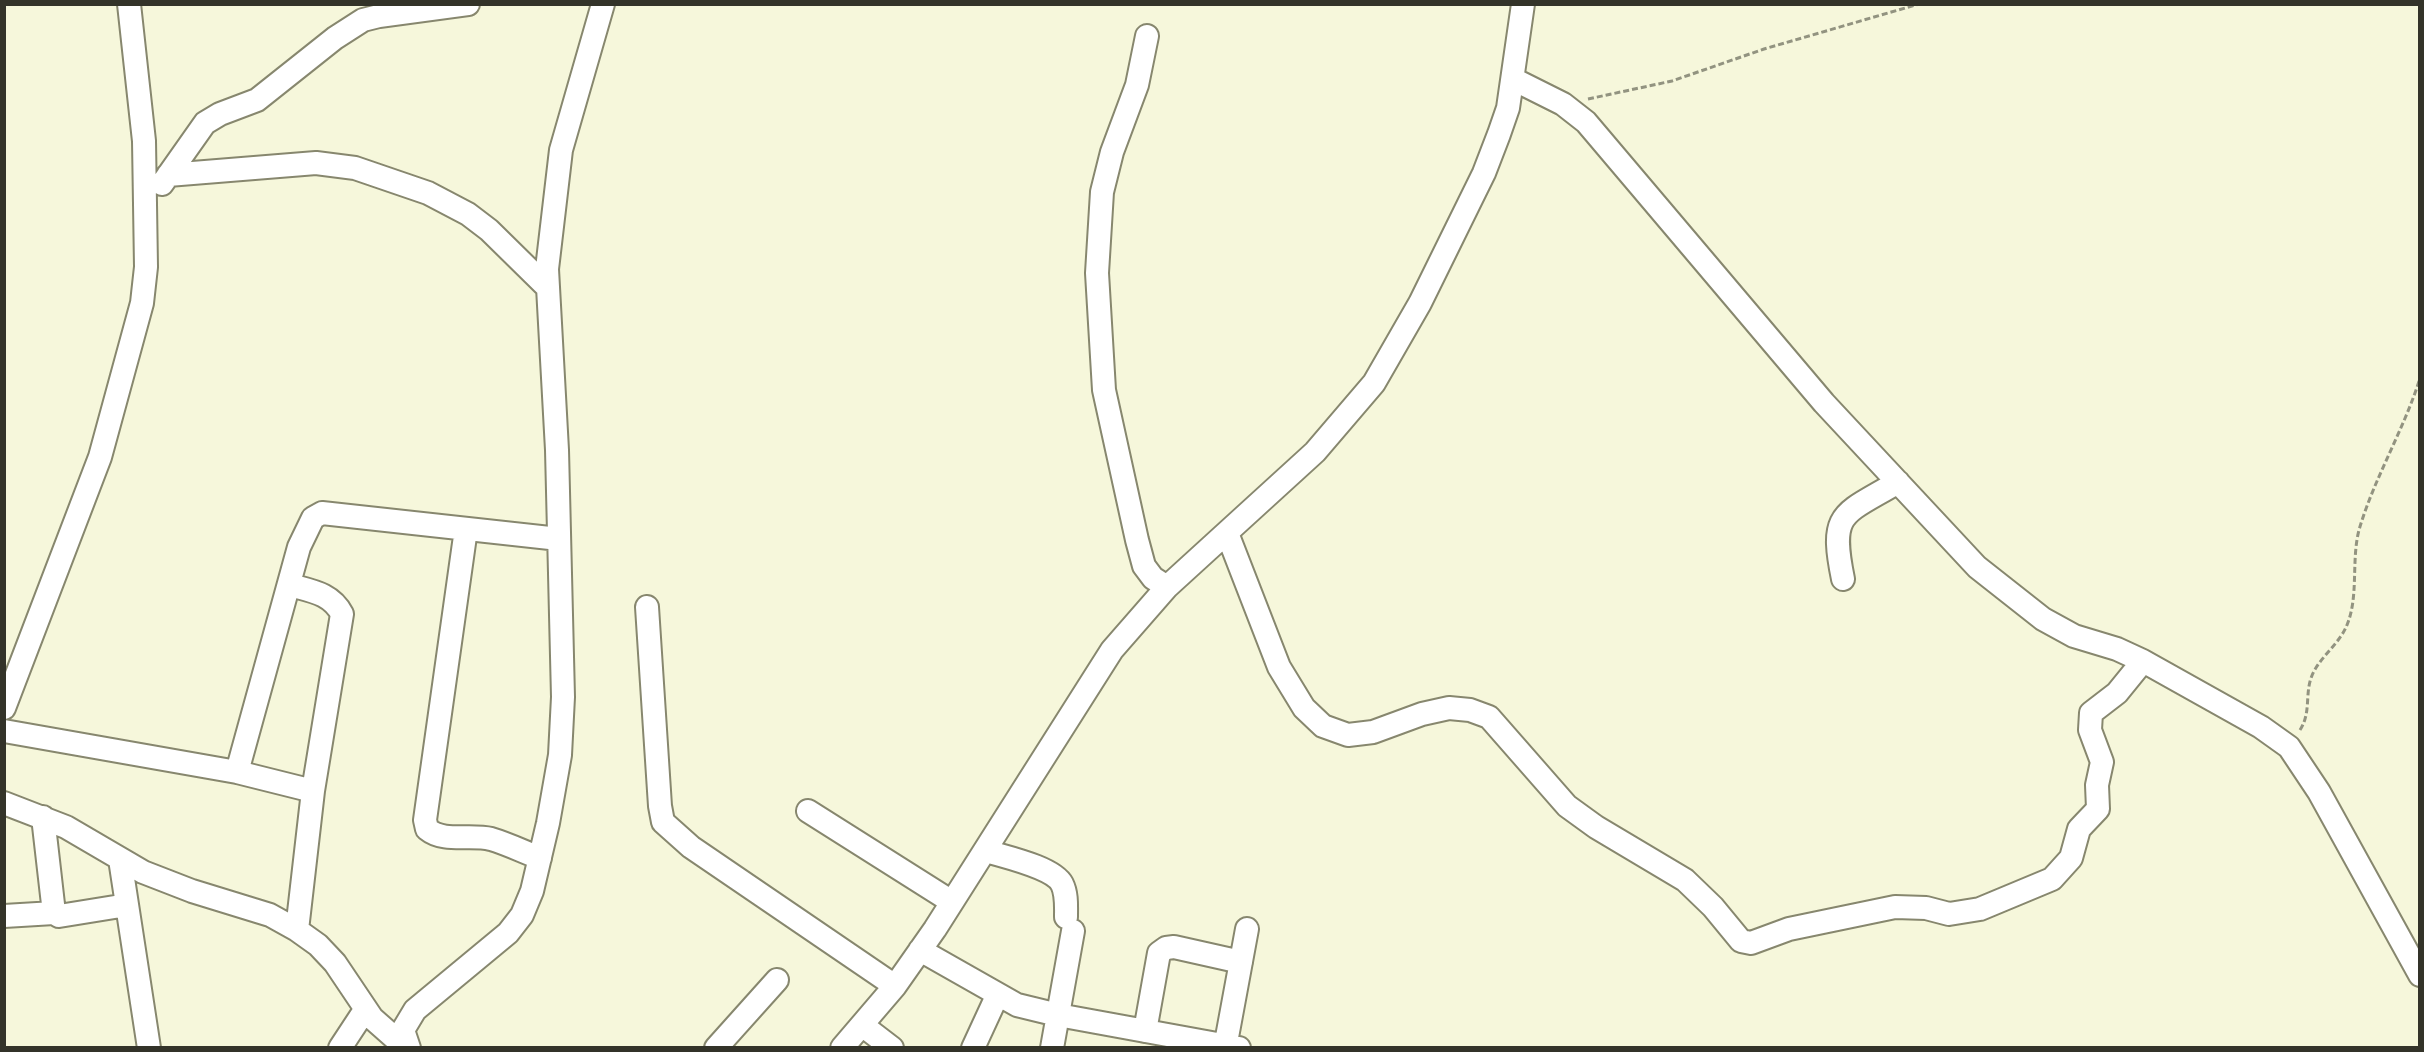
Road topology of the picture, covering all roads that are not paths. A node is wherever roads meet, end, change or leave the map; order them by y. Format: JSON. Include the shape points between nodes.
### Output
{"nodes":[{"id":1,"x":129,"y":4,"type":"edge"},
{"id":2,"x":468,"y":4,"type":"edge"},
{"id":3,"x":603,"y":4,"type":"edge"},
{"id":4,"x":1523,"y":4,"type":"edge"},
{"id":5,"x":1147,"y":36,"type":"dead end"},
{"id":6,"x":1512,"y":79,"type":"junction"},
{"id":7,"x":168,"y":175,"type":"junction"},
{"id":8,"x":145,"y":209,"type":"junction"},
{"id":9,"x":548,"y":288,"type":"junction"},
{"id":10,"x":1898,"y":483,"type":"junction"},
{"id":11,"x":466,"y":529,"type":"junction"},
{"id":12,"x":1227,"y":533,"type":"junction"},
{"id":13,"x":559,"y":539,"type":"junction"},
{"id":14,"x":1843,"y":579,"type":"dead end"},
{"id":15,"x":290,"y":585,"type":"junction"},
{"id":16,"x":1167,"y":587,"type":"junction"},
{"id":17,"x":647,"y":607,"type":"dead end"},
{"id":18,"x":2143,"y":661,"type":"junction"},
{"id":19,"x":4,"y":708,"type":"edge"},
{"id":20,"x":4,"y":731,"type":"edge"},
{"id":21,"x":237,"y":772,"type":"junction"},
{"id":22,"x":313,"y":791,"type":"junction"},
{"id":23,"x":4,"y":803,"type":"edge"},
{"id":24,"x":808,"y":811,"type":"dead end"},
{"id":25,"x":43,"y":817,"type":"junction"},
{"id":26,"x":986,"y":851,"type":"junction"},
{"id":27,"x":540,"y":858,"type":"junction"},
{"id":28,"x":120,"y":859,"type":"junction"},
{"id":29,"x":952,"y":902,"type":"junction"},
{"id":30,"x":127,"y":905,"type":"junction"},
{"id":31,"x":54,"y":913,"type":"junction"},
{"id":32,"x":4,"y":915,"type":"edge"},
{"id":33,"x":1246,"y":929,"type":"dead end"},
{"id":34,"x":297,"y":930,"type":"junction"},
{"id":35,"x":920,"y":950,"type":"junction"},
{"id":36,"x":1241,"y":962,"type":"junction"},
{"id":37,"x":2420,"y":975,"type":"edge"},
{"id":38,"x":777,"y":980,"type":"dead end"},
{"id":39,"x":894,"y":986,"type":"junction"},
{"id":40,"x":998,"y":996,"type":"junction"},
{"id":41,"x":365,"y":1010,"type":"junction"},
{"id":42,"x":1058,"y":1015,"type":"junction"},
{"id":43,"x":862,"y":1025,"type":"junction"},
{"id":44,"x":1145,"y":1030,"type":"junction"},
{"id":45,"x":149,"y":1047,"type":"edge"},
{"id":46,"x":340,"y":1047,"type":"edge"},
{"id":47,"x":408,"y":1047,"type":"edge"},
{"id":48,"x":716,"y":1047,"type":"edge"},
{"id":49,"x":842,"y":1047,"type":"edge"},
{"id":50,"x":892,"y":1047,"type":"edge"},
{"id":51,"x":973,"y":1047,"type":"edge"},
{"id":52,"x":1052,"y":1047,"type":"edge"},
{"id":53,"x":1230,"y":1047,"type":"edge"}],
"edges":[{"from":1,"to":8,"type":"street","via":[[144,141]]},
{"from":2,"to":7,"type":"street","via":[[363,20],[257,100],[205,123]]},
{"from":3,"to":9,"type":"street","via":[[561,150]]},
{"from":4,"to":6,"type":"street"},
{"from":5,"to":16,"type":"street","via":[[1137,85],[1102,192],[1097,284],[1104,390],[1137,540],[1144,566],[1153,579]]},
{"from":6,"to":10,"type":"street","via":[[1563,104],[1586,122],[1824,403]]},
{"from":6,"to":12,"type":"street","via":[[1508,108],[1484,173],[1407,329],[1374,384],[1315,452]]},
{"from":7,"to":8,"type":"street"},
{"from":7,"to":9,"type":"street","via":[[316,162],[355,168],[428,193],[468,214]]},
{"from":8,"to":19,"type":"street","via":[[142,303],[100,458]]},
{"from":9,"to":13,"type":"street"},
{"from":10,"to":14,"type":"street","via":[[1844,517],[1836,546]]},
{"from":10,"to":18,"type":"street","via":[[1977,567],[2043,619],[2074,636]]},
{"from":11,"to":13,"type":"street"},
{"from":11,"to":15,"type":"street","via":[[322,513],[313,518],[306,530]]},
{"from":11,"to":27,"type":"street","via":[[425,820],[427,829],[446,837],[491,840]]},
{"from":12,"to":16,"type":"street"},
{"from":12,"to":18,"type":"street","via":[[1279,667],[1304,708],[1323,726],[1348,735],[1373,732],[1449,708],[1489,717],[1567,806],[1685,880],[1742,941],[1750,943],[1789,929],[1895,907],[1965,914],[2052,879],[2070,858],[2079,829],[2098,809],[2097,785],[2102,762],[2090,730],[2091,713],[2126,683]]},
{"from":13,"to":27,"type":"street","via":[[563,698],[560,755]]},
{"from":15,"to":21,"type":"street"},
{"from":15,"to":22,"type":"street","via":[[323,595],[335,602],[342,614]]},
{"from":16,"to":26,"type":"street","via":[[1112,650]]},
{"from":17,"to":39,"type":"street","via":[[663,822],[690,847]]},
{"from":18,"to":37,"type":"street","via":[[2260,726],[2289,747],[2319,792]]},
{"from":20,"to":21,"type":"street"},
{"from":21,"to":22,"type":"street"},
{"from":22,"to":34,"type":"street"},
{"from":23,"to":25,"type":"street"},
{"from":24,"to":29,"type":"street"},
{"from":25,"to":28,"type":"street"},
{"from":25,"to":31,"type":"street"},
{"from":26,"to":29,"type":"street"},
{"from":26,"to":42,"type":"street","via":[[1048,872],[1062,882],[1069,924]]},
{"from":27,"to":47,"type":"street","via":[[522,915],[508,933],[415,1010],[403,1030]]},
{"from":28,"to":30,"type":"street"},
{"from":28,"to":34,"type":"street","via":[[172,884],[270,915]]},
{"from":29,"to":35,"type":"street"},
{"from":30,"to":31,"type":"street","via":[[59,916]]},
{"from":30,"to":45,"type":"street"},
{"from":31,"to":32,"type":"street"},
{"from":33,"to":36,"type":"street"},
{"from":34,"to":41,"type":"street","via":[[335,963]]},
{"from":35,"to":39,"type":"street"},
{"from":35,"to":40,"type":"street"},
{"from":36,"to":44,"type":"street","via":[[1166,948],[1159,953]]},
{"from":36,"to":53,"type":"street"},
{"from":38,"to":48,"type":"street"},
{"from":39,"to":43,"type":"street"},
{"from":40,"to":42,"type":"street"},
{"from":40,"to":51,"type":"street"},
{"from":41,"to":46,"type":"street"},
{"from":41,"to":47,"type":"street"},
{"from":42,"to":44,"type":"street"},
{"from":42,"to":52,"type":"street"},
{"from":43,"to":49,"type":"street"},
{"from":43,"to":50,"type":"street"},
{"from":44,"to":53,"type":"street"}]}
